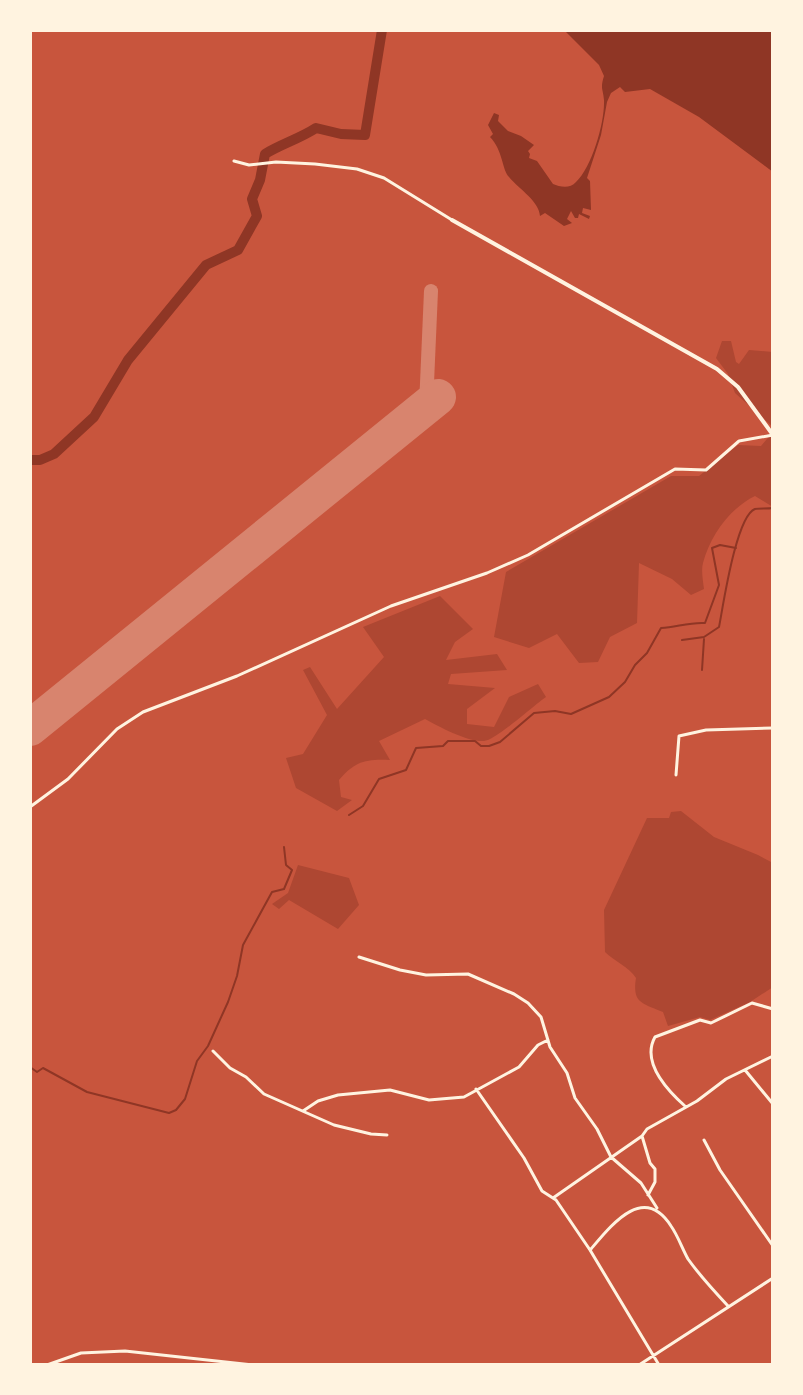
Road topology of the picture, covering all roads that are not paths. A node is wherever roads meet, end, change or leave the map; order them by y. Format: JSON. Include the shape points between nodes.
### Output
{"nodes":[{"id":1,"x":234,"y":161,"type":"dead end"},
{"id":2,"x":452,"y":220,"type":"joint"},
{"id":3,"x":773,"y":435,"type":"edge"},
{"id":4,"x":773,"y":728,"type":"edge"},
{"id":5,"x":676,"y":775,"type":"dead end"},
{"id":6,"x":30,"y":807,"type":"edge"},
{"id":7,"x":359,"y":957,"type":"dead end"},
{"id":8,"x":773,"y":1009,"type":"edge"},
{"id":9,"x":548,"y":1040,"type":"junction"},
{"id":10,"x":213,"y":1051,"type":"dead end"},
{"id":11,"x":773,"y":1056,"type":"edge"},
{"id":12,"x":745,"y":1070,"type":"junction"},
{"id":13,"x":476,"y":1089,"type":"junction"},
{"id":14,"x":773,"y":1104,"type":"edge"},
{"id":15,"x":686,"y":1107,"type":"junction"},
{"id":16,"x":303,"y":1111,"type":"junction"},
{"id":17,"x":387,"y":1135,"type":"dead end"},
{"id":18,"x":642,"y":1136,"type":"junction"},
{"id":19,"x":704,"y":1140,"type":"dead end"},
{"id":20,"x":611,"y":1157,"type":"junction"},
{"id":21,"x":648,"y":1195,"type":"junction"},
{"id":22,"x":553,"y":1198,"type":"junction"},
{"id":23,"x":657,"y":1208,"type":"junction"},
{"id":24,"x":773,"y":1246,"type":"edge"},
{"id":25,"x":590,"y":1250,"type":"junction"},
{"id":26,"x":773,"y":1278,"type":"edge"},
{"id":27,"x":728,"y":1306,"type":"junction"},
{"id":28,"x":653,"y":1356,"type":"junction"},
{"id":29,"x":47,"y":1365,"type":"edge"},
{"id":30,"x":253,"y":1365,"type":"edge"},
{"id":31,"x":639,"y":1365,"type":"edge"},
{"id":32,"x":659,"y":1365,"type":"edge"}],
"edges":[{"from":1,"to":2,"type":"street","via":[[357,169],[384,178]]},
{"from":2,"to":3,"type":"street","via":[[717,369],[738,387]]},
{"from":3,"to":6,"type":"street","via":[[739,441],[706,470],[675,469],[528,555],[391,606],[143,712]]},
{"from":4,"to":5,"type":"street","via":[[679,736]]},
{"from":7,"to":9,"type":"street","via":[[426,975],[468,974],[495,985],[528,1003],[541,1017]]},
{"from":8,"to":15,"type":"street","via":[[752,1003],[711,1023],[700,1020],[655,1037],[654,1068]]},
{"from":9,"to":13,"type":"street","via":[[519,1067]]},
{"from":9,"to":20,"type":"street"},
{"from":10,"to":16,"type":"street","via":[[264,1094]]},
{"from":11,"to":12,"type":"street"},
{"from":12,"to":14,"type":"street"},
{"from":12,"to":15,"type":"street"},
{"from":13,"to":16,"type":"street","via":[[464,1097],[440,1100],[390,1090],[338,1095]]},
{"from":13,"to":22,"type":"street","via":[[542,1191]]},
{"from":15,"to":18,"type":"street"},
{"from":16,"to":17,"type":"street","via":[[334,1125]]},
{"from":18,"to":20,"type":"street"},
{"from":18,"to":21,"type":"street","via":[[655,1169]]},
{"from":19,"to":24,"type":"street"},
{"from":20,"to":21,"type":"street"},
{"from":20,"to":22,"type":"street"},
{"from":21,"to":23,"type":"street"},
{"from":22,"to":25,"type":"street"},
{"from":23,"to":25,"type":"street","via":[[633,1210]]},
{"from":23,"to":27,"type":"street","via":[[686,1256]]},
{"from":25,"to":28,"type":"street"},
{"from":26,"to":27,"type":"street"},
{"from":27,"to":28,"type":"street"},
{"from":28,"to":31,"type":"street"},
{"from":28,"to":32,"type":"street"},
{"from":29,"to":30,"type":"street","via":[[81,1353],[125,1351]]}]}
